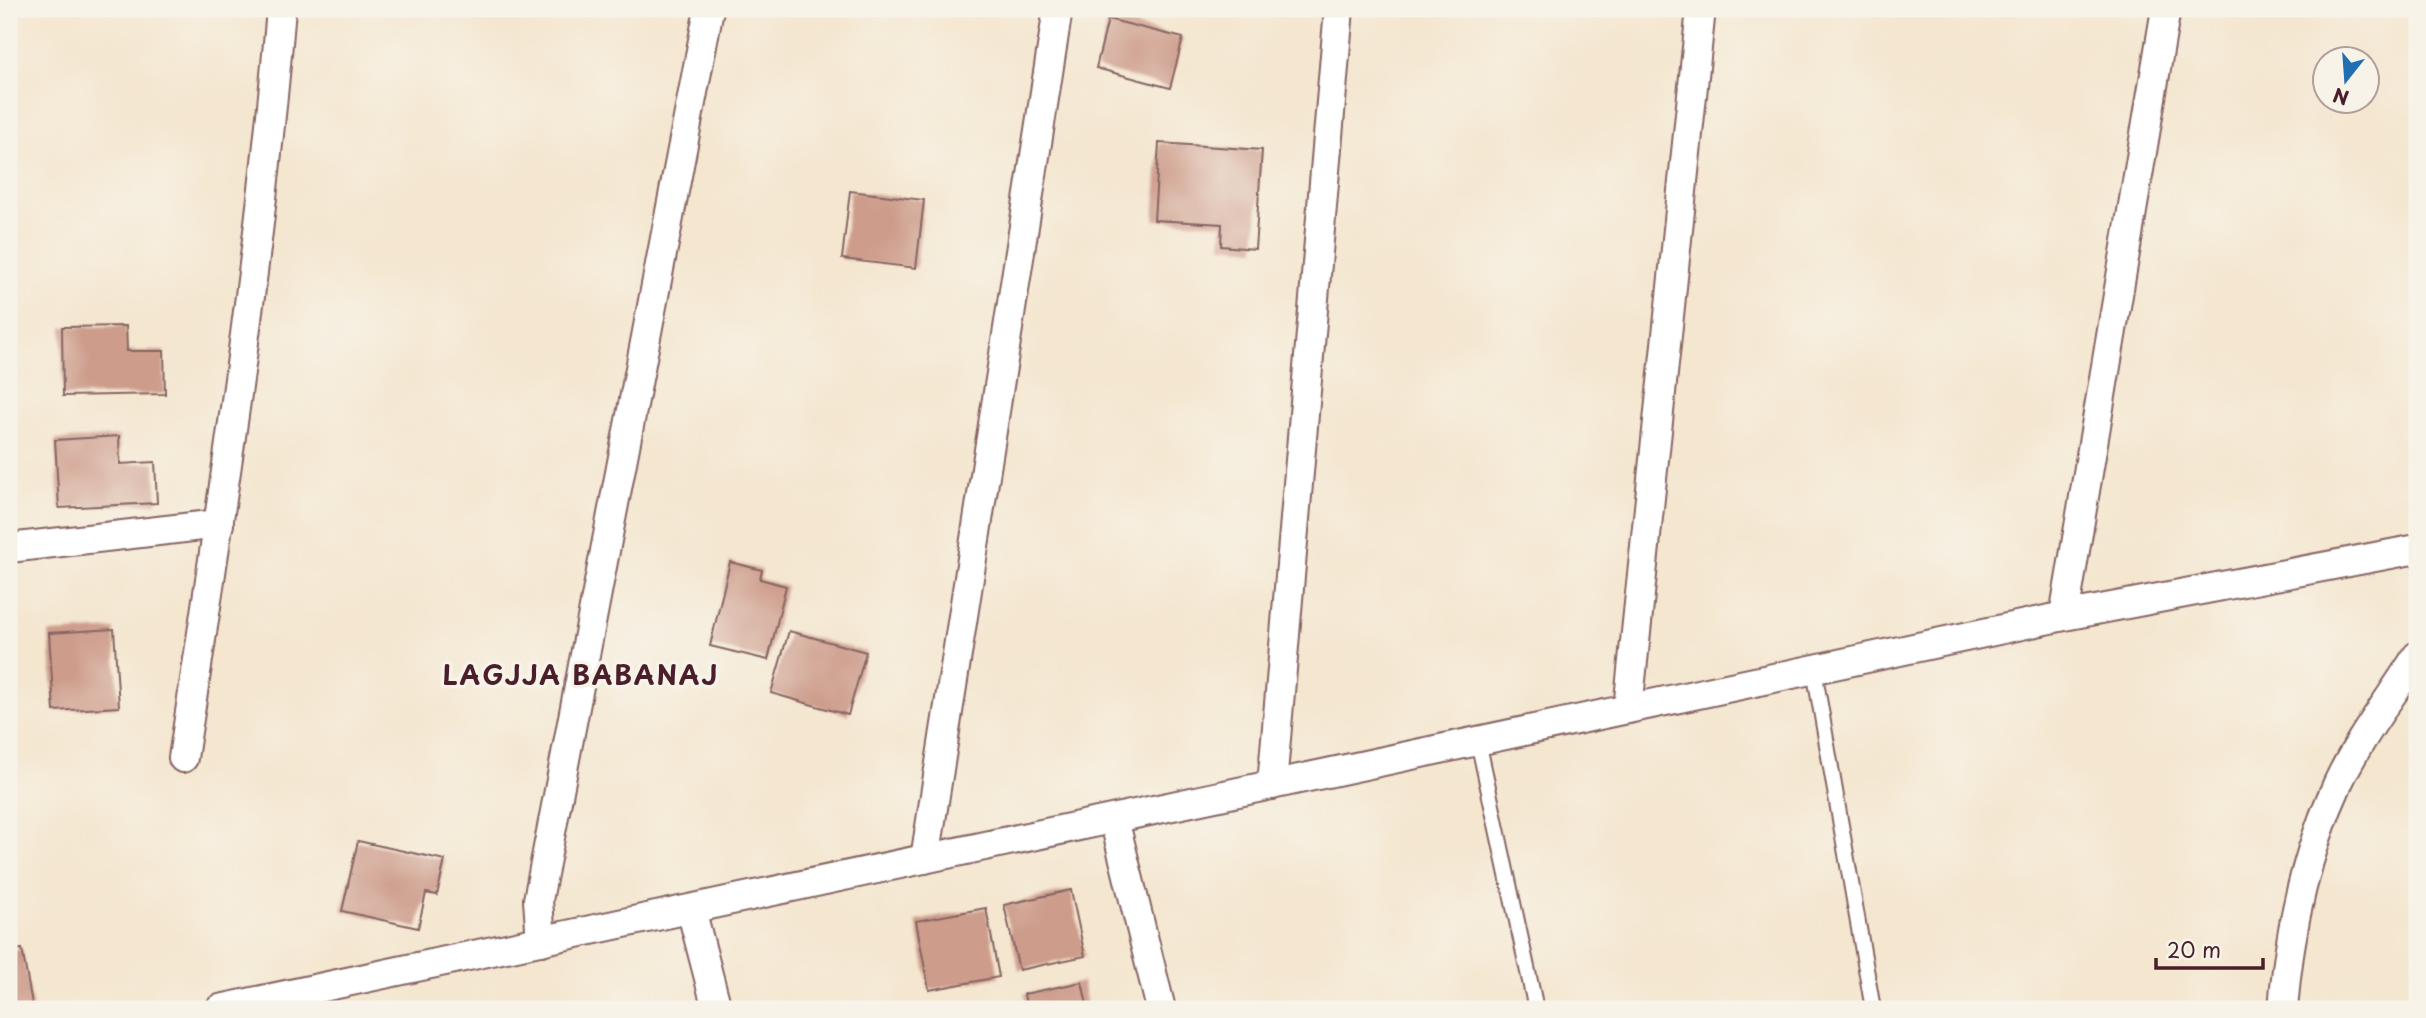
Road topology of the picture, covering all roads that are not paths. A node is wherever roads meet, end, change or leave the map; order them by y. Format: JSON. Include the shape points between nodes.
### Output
{"nodes":[{"id":1,"x":281,"y":9,"type":"edge"},
{"id":2,"x":709,"y":9,"type":"edge"},
{"id":3,"x":1058,"y":9,"type":"edge"},
{"id":4,"x":1339,"y":9,"type":"edge"},
{"id":5,"x":1701,"y":9,"type":"edge"},
{"id":6,"x":2165,"y":9,"type":"edge"},
{"id":7,"x":219,"y":524,"type":"junction"},
{"id":8,"x":9,"y":548,"type":"edge"},
{"id":9,"x":2417,"y":549,"type":"edge"},
{"id":10,"x":2064,"y":616,"type":"junction"},
{"id":11,"x":2417,"y":656,"type":"edge"},
{"id":12,"x":1814,"y":670,"type":"junction"},
{"id":13,"x":1628,"y":709,"type":"junction"},
{"id":14,"x":1478,"y":741,"type":"junction"},
{"id":15,"x":183,"y":758,"type":"dead end"},
{"id":16,"x":1272,"y":785,"type":"junction"},
{"id":17,"x":1114,"y":819,"type":"junction"},
{"id":18,"x":925,"y":859,"type":"junction"},
{"id":19,"x":691,"y":909,"type":"junction"},
{"id":20,"x":541,"y":941,"type":"junction"},
{"id":21,"x":220,"y":1009,"type":"edge"},
{"id":22,"x":717,"y":1009,"type":"edge"},
{"id":23,"x":1161,"y":1009,"type":"edge"},
{"id":24,"x":1536,"y":1009,"type":"edge"},
{"id":25,"x":1873,"y":1009,"type":"edge"},
{"id":26,"x":2283,"y":1009,"type":"edge"}],
"edges":[{"from":1,"to":7,"type":"street"},
{"from":2,"to":20,"type":"street","via":[[538,900]]},
{"from":3,"to":18,"type":"street"},
{"from":4,"to":16,"type":"street"},
{"from":5,"to":13,"type":"street"},
{"from":6,"to":10,"type":"street"},
{"from":7,"to":8,"type":"street"},
{"from":7,"to":15,"type":"street"},
{"from":9,"to":10,"type":"street"},
{"from":10,"to":12,"type":"street"},
{"from":11,"to":26,"type":"street","via":[[2339,781],[2306,866],[2287,960]]},
{"from":12,"to":13,"type":"street"},
{"from":12,"to":25,"type":"lane"},
{"from":13,"to":14,"type":"street"},
{"from":14,"to":16,"type":"street"},
{"from":14,"to":24,"type":"lane"},
{"from":16,"to":17,"type":"street"},
{"from":17,"to":18,"type":"street"},
{"from":17,"to":23,"type":"street"},
{"from":18,"to":19,"type":"street"},
{"from":19,"to":20,"type":"street"},
{"from":19,"to":22,"type":"street"},
{"from":20,"to":21,"type":"street"}]}
